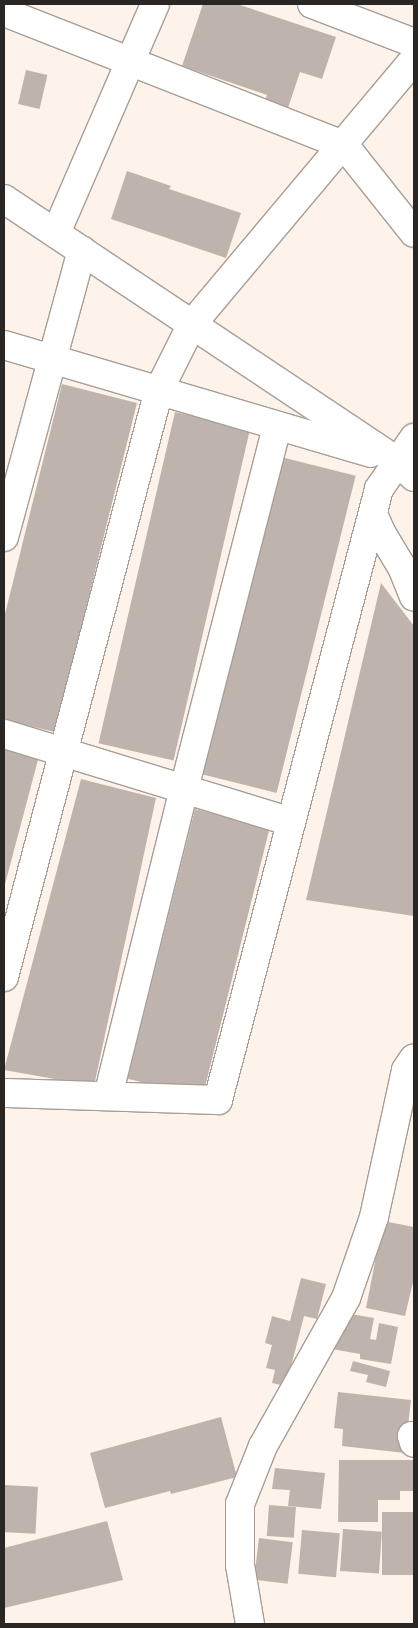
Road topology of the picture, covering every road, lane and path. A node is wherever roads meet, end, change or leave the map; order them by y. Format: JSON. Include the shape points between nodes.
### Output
{"nodes":[{"id":1,"x":154,"y":4,"type":"edge"},
{"id":2,"x":312,"y":4,"type":"edge"},
{"id":3,"x":4,"y":12,"type":"edge"},
{"id":4,"x":414,"y":43,"type":"edge"},
{"id":5,"x":414,"y":59,"type":"edge"},
{"id":6,"x":129,"y":61,"type":"junction"},
{"id":7,"x":344,"y":145,"type":"junction"},
{"id":8,"x":4,"y":198,"type":"edge"},
{"id":9,"x":56,"y":233,"type":"junction"},
{"id":10,"x":414,"y":233,"type":"edge"},
{"id":11,"x":82,"y":250,"type":"junction"},
{"id":12,"x":192,"y":324,"type":"junction"},
{"id":13,"x":4,"y":345,"type":"edge"},
{"id":14,"x":52,"y":359,"type":"junction"},
{"id":15,"x":159,"y":390,"type":"junction"},
{"id":16,"x":277,"y":426,"type":"junction"},
{"id":17,"x":414,"y":438,"type":"edge"},
{"id":18,"x":406,"y":469,"type":"edge"},
{"id":19,"x":373,"y":514,"type":"junction"},
{"id":20,"x":4,"y":537,"type":"edge"},
{"id":21,"x":414,"y":598,"type":"edge"},
{"id":22,"x":4,"y":734,"type":"edge"},
{"id":23,"x":65,"y":753,"type":"junction"},
{"id":24,"x":184,"y":789,"type":"junction"},
{"id":25,"x":292,"y":822,"type":"junction"},
{"id":26,"x":4,"y":977,"type":"edge"},
{"id":27,"x":414,"y":1058,"type":"edge"},
{"id":28,"x":4,"y":1093,"type":"edge"},
{"id":29,"x":108,"y":1096,"type":"junction"},
{"id":30,"x":414,"y":1436,"type":"edge"},
{"id":31,"x":414,"y":1443,"type":"edge"},
{"id":32,"x":250,"y":1624,"type":"edge"}],
"edges":[{"from":1,"to":6,"type":"street"},
{"from":2,"to":4,"type":"street"},
{"from":3,"to":6,"type":"street"},
{"from":5,"to":7,"type":"street"},
{"from":6,"to":7,"type":"street"},
{"from":6,"to":9,"type":"street"},
{"from":7,"to":10,"type":"street"},
{"from":7,"to":12,"type":"street"},
{"from":8,"to":9,"type":"street"},
{"from":9,"to":11,"type":"street"},
{"from":11,"to":12,"type":"street"},
{"from":11,"to":14,"type":"street"},
{"from":12,"to":15,"type":"street"},
{"from":12,"to":18,"type":"street"},
{"from":13,"to":14,"type":"street"},
{"from":14,"to":15,"type":"street"},
{"from":14,"to":20,"type":"street"},
{"from":15,"to":16,"type":"street"},
{"from":15,"to":23,"type":"street"},
{"from":16,"to":18,"type":"street"},
{"from":16,"to":24,"type":"street"},
{"from":17,"to":18,"type":"street"},
{"from":18,"to":19,"type":"street","via":[[380,489]]},
{"from":19,"to":21,"type":"street","via":[[402,567]]},
{"from":19,"to":25,"type":"street"},
{"from":22,"to":23,"type":"street"},
{"from":23,"to":24,"type":"street"},
{"from":23,"to":26,"type":"street"},
{"from":24,"to":25,"type":"street"},
{"from":24,"to":29,"type":"street"},
{"from":25,"to":29,"type":"street","via":[[218,1100]]},
{"from":27,"to":32,"type":"street","via":[[406,1070],[374,1217],[346,1298],[263,1446],[240,1504],[240,1566]]},
{"from":28,"to":29,"type":"street"},
{"from":30,"to":31,"type":"street"}]}
